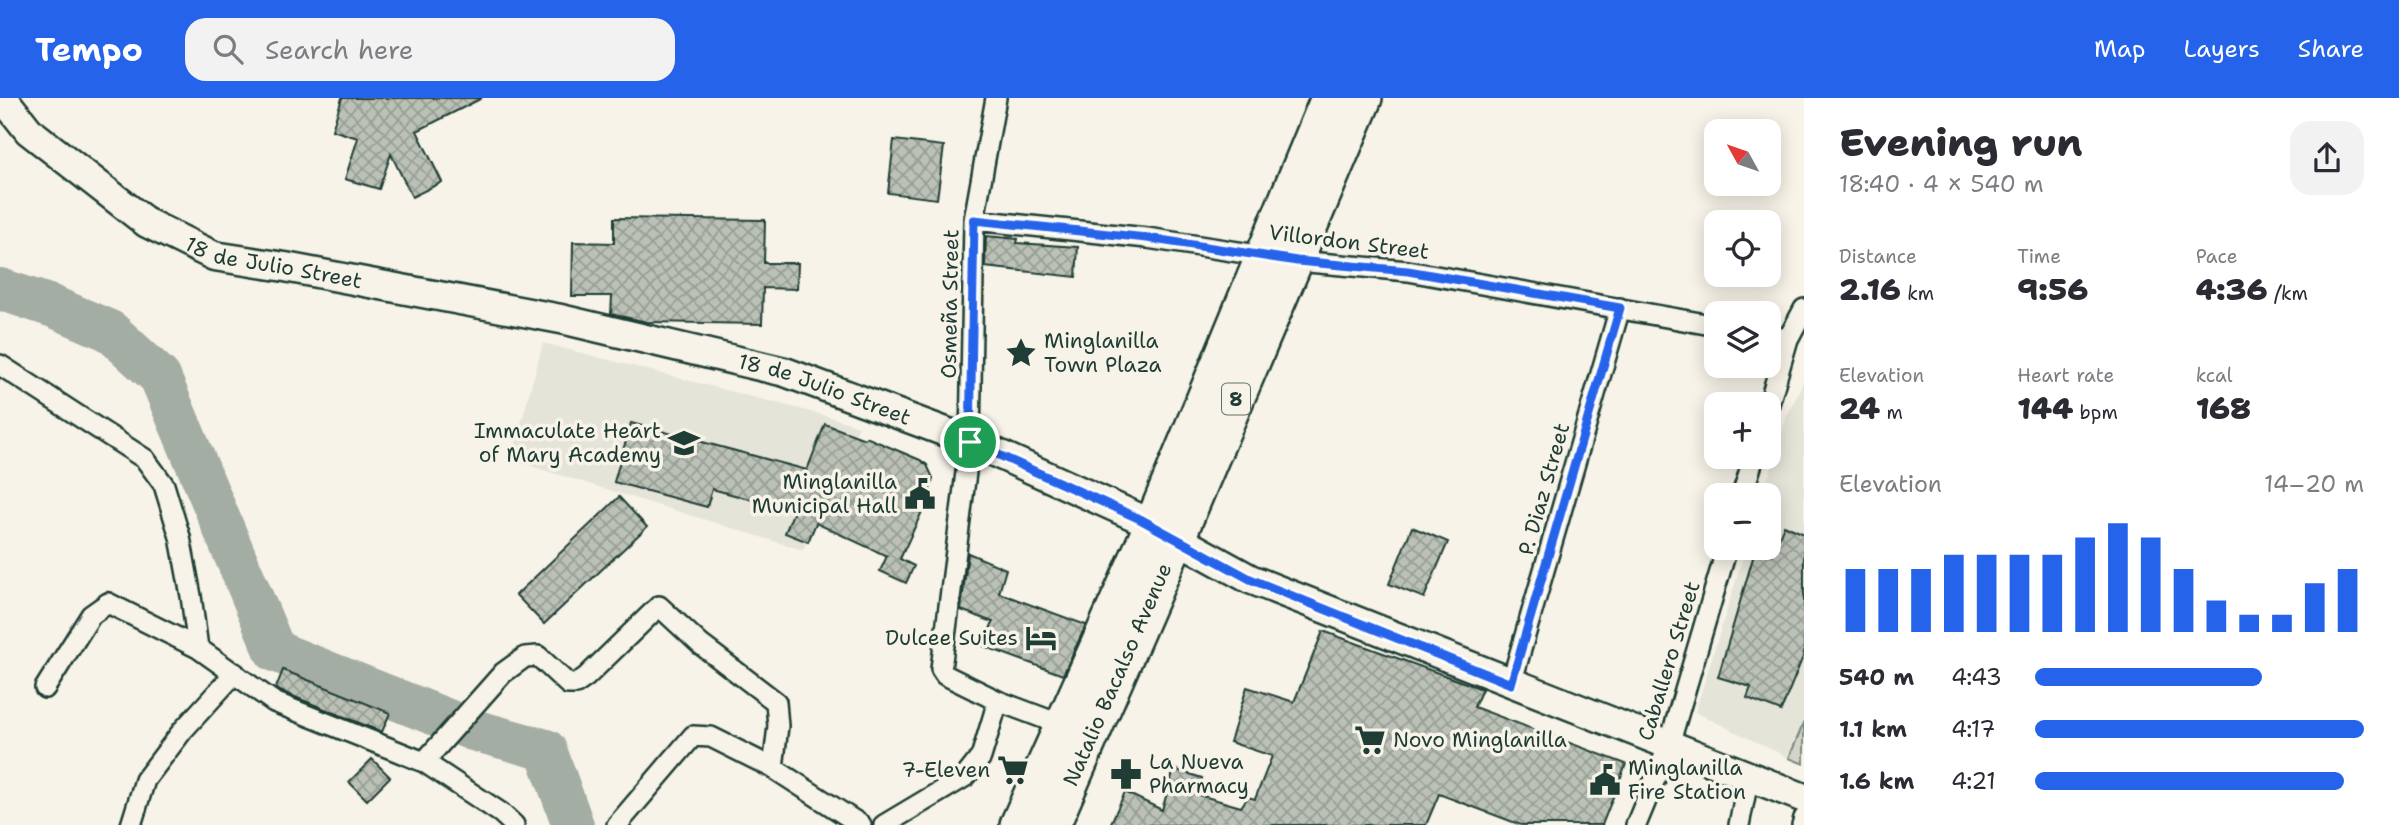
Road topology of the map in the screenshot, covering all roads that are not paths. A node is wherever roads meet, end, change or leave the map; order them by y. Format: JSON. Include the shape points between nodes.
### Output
{"nodes":[{"id":1,"x":3,"y":98,"type":"edge"},
{"id":2,"x":996,"y":98,"type":"edge"},
{"id":3,"x":1329,"y":98,"type":"edge"},
{"id":4,"x":1364,"y":98,"type":"edge"},
{"id":5,"x":974,"y":220,"type":"junction"},
{"id":6,"x":1280,"y":258,"type":"junction"},
{"id":7,"x":1620,"y":308,"type":"junction"},
{"id":8,"x":1804,"y":309,"type":"edge"},
{"id":9,"x":1704,"y":324,"type":"edge"},
{"id":10,"x":1781,"y":335,"type":"edge"},
{"id":11,"x":0,"y":365,"type":"edge"},
{"id":12,"x":970,"y":442,"type":"junction"},
{"id":13,"x":1165,"y":532,"type":"junction"},
{"id":14,"x":1723,"y":560,"type":"edge"},
{"id":15,"x":198,"y":648,"type":"junction"},
{"id":16,"x":235,"y":673,"type":"junction"},
{"id":17,"x":1511,"y":684,"type":"junction"},
{"id":18,"x":45,"y":688,"type":"dead end"},
{"id":19,"x":998,"y":701,"type":"junction"},
{"id":20,"x":1062,"y":725,"type":"junction"},
{"id":21,"x":1669,"y":745,"type":"junction"},
{"id":22,"x":425,"y":762,"type":"junction"},
{"id":23,"x":773,"y":768,"type":"junction"},
{"id":24,"x":1749,"y":776,"type":"junction"},
{"id":25,"x":1804,"y":798,"type":"edge"},
{"id":26,"x":1804,"y":818,"type":"edge"},
{"id":27,"x":131,"y":825,"type":"edge"},
{"id":28,"x":514,"y":825,"type":"edge"},
{"id":29,"x":617,"y":825,"type":"edge"},
{"id":30,"x":861,"y":825,"type":"edge"},
{"id":31,"x":884,"y":825,"type":"edge"},
{"id":32,"x":1018,"y":825,"type":"edge"},
{"id":33,"x":1052,"y":825,"type":"edge"},
{"id":34,"x":1636,"y":825,"type":"edge"},
{"id":35,"x":1739,"y":825,"type":"edge"},
{"id":36,"x":1802,"y":825,"type":"edge"}],
"edges":[{"from":1,"to":12,"type":"street","name":"18 de Julio Street","via":[[29,131],[147,223],[214,256],[561,318],[785,372]]},
{"from":2,"to":5,"type":"street","name":"Osmeña Street"},
{"from":3,"to":6,"type":"highway","name":"Natalio Bacalso Avenue","number":"8"},
{"from":4,"to":6,"type":"highway","name":"Natalio Bacalso Avenue","number":"8"},
{"from":5,"to":6,"type":"street","name":"Villordon Street"},
{"from":5,"to":12,"type":"street","name":"Osmeña Street"},
{"from":6,"to":7,"type":"street","name":"Villordon Street","via":[[1408,271]]},
{"from":6,"to":13,"type":"highway","name":"Natalio Bacalso Avenue","number":"8","via":[[1193,497]]},
{"from":7,"to":9,"type":"street","name":"Villordon Street"},
{"from":7,"to":17,"type":"street","name":"P. Diaz Street"},
{"from":8,"to":10,"type":"street"},
{"from":11,"to":15,"type":"street","via":[[145,460],[164,485],[180,537]]},
{"from":12,"to":13,"type":"street","name":"18 de Julio Street"},
{"from":12,"to":19,"type":"street","name":"Osmeña Street","via":[[941,669]]},
{"from":13,"to":17,"type":"street","name":"18 de Julio Street","via":[[1250,579]]},
{"from":13,"to":20,"type":"highway","name":"Natalio Bacalso Avenue","number":"8"},
{"from":13,"to":33,"type":"highway","name":"Natalio Bacalso Avenue","number":"8"},
{"from":14,"to":21,"type":"street","name":"Caballero Street"},
{"from":15,"to":16,"type":"street"},
{"from":15,"to":18,"type":"street","via":[[108,603],[91,615]]},
{"from":16,"to":22,"type":"street","via":[[274,702]]},
{"from":16,"to":27,"type":"street","via":[[145,780]]},
{"from":17,"to":21,"type":"street","name":"18 de Julio Street"},
{"from":19,"to":20,"type":"street","name":"Osmeña Street"},
{"from":19,"to":31,"type":"street","via":[[981,757],[967,776]]},
{"from":20,"to":32,"type":"highway","name":"Natalio Bacalso Avenue","number":"8"},
{"from":21,"to":24,"type":"street","name":"18 de Julio Street"},
{"from":21,"to":34,"type":"street","name":"Caballero Street"},
{"from":22,"to":23,"type":"street","via":[[503,673],[525,657],[538,656],[568,684],[576,684],[661,606],[700,644],[776,702]]},
{"from":22,"to":28,"type":"street"},
{"from":23,"to":29,"type":"street","via":[[711,737],[693,736]]},
{"from":23,"to":30,"type":"street"},
{"from":24,"to":25,"type":"street","name":"18 de Julio Street"},
{"from":24,"to":35,"type":"street"},
{"from":26,"to":36,"type":"street"}]}
